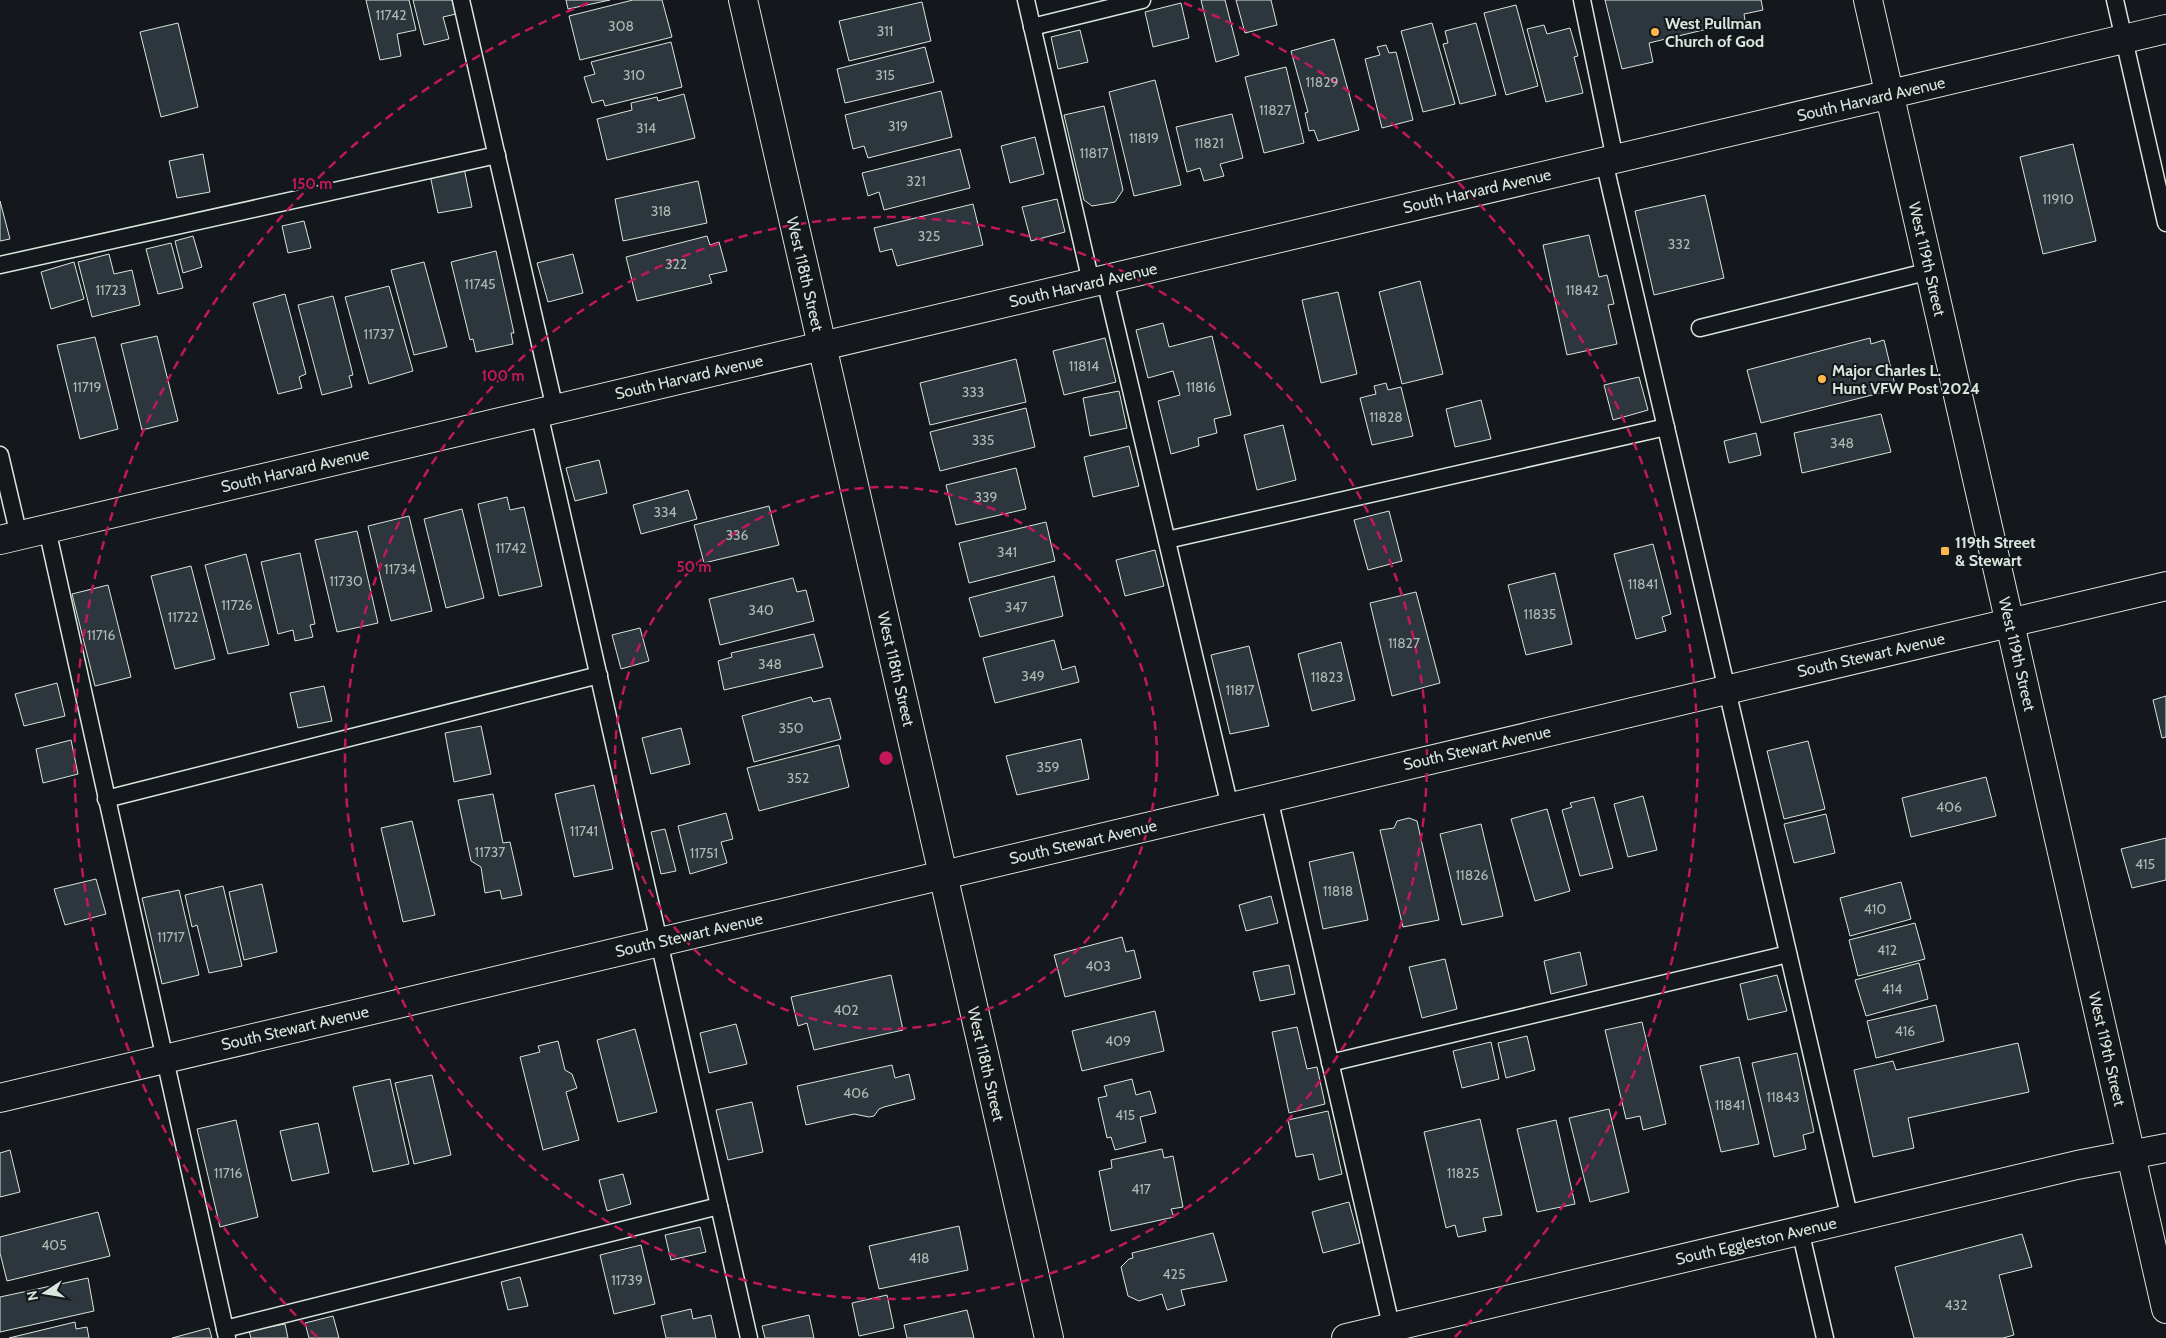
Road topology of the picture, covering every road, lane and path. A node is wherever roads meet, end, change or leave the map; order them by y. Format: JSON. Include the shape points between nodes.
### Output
{"nodes":[{"id":1,"x":462,"y":0,"type":"edge"},
{"id":2,"x":743,"y":0,"type":"edge"},
{"id":3,"x":1026,"y":0,"type":"edge"},
{"id":4,"x":1142,"y":0,"type":"edge"},
{"id":5,"x":1582,"y":0,"type":"edge"},
{"id":6,"x":1868,"y":0,"type":"edge"},
{"id":7,"x":2115,"y":0,"type":"edge"},
{"id":8,"x":1032,"y":27,"type":"junction"},
{"id":9,"x":2166,"y":29,"type":"edge"},
{"id":10,"x":2124,"y":39,"type":"junction"},
{"id":11,"x":1889,"y":94,"type":"junction"},
{"id":12,"x":497,"y":155,"type":"junction"},
{"id":13,"x":1610,"y":160,"type":"junction"},
{"id":14,"x":2166,"y":223,"type":"edge"},
{"id":15,"x":0,"y":265,"type":"edge"},
{"id":16,"x":1930,"y":271,"type":"junction"},
{"id":17,"x":1098,"y":281,"type":"junction"},
{"id":18,"x":1700,"y":328,"type":"dead end"},
{"id":19,"x":822,"y":346,"type":"junction"},
{"id":20,"x":547,"y":411,"type":"junction"},
{"id":21,"x":1666,"y":427,"type":"junction"},
{"id":22,"x":0,"y":455,"type":"edge"},
{"id":23,"x":47,"y":529,"type":"junction"},
{"id":24,"x":9,"y":538,"type":"edge"},
{"id":25,"x":1167,"y":540,"type":"junction"},
{"id":26,"x":2166,"y":586,"type":"edge"},
{"id":27,"x":2010,"y":623,"type":"junction"},
{"id":28,"x":599,"y":675,"type":"junction"},
{"id":29,"x":1726,"y":689,"type":"junction"},
{"id":30,"x":1269,"y":798,"type":"junction"},
{"id":31,"x":106,"y":799,"type":"junction"},
{"id":32,"x":1230,"y":807,"type":"junction"},
{"id":33,"x":943,"y":875,"type":"junction"},
{"id":34,"x":660,"y":942,"type":"junction"},
{"id":35,"x":1788,"y":954,"type":"junction"},
{"id":36,"x":165,"y":1059,"type":"junction"},
{"id":37,"x":1330,"y":1063,"type":"junction"},
{"id":38,"x":0,"y":1098,"type":"edge"},
{"id":39,"x":2166,"y":1148,"type":"edge"},
{"id":40,"x":2130,"y":1154,"type":"junction"},
{"id":41,"x":719,"y":1206,"type":"junction"},
{"id":42,"x":1850,"y":1219,"type":"junction"},
{"id":43,"x":1800,"y":1230,"type":"junction"},
{"id":44,"x":2166,"y":1309,"type":"edge"},
{"id":45,"x":1393,"y":1333,"type":"edge"},
{"id":46,"x":226,"y":1334,"type":"edge"},
{"id":47,"x":749,"y":1338,"type":"edge"},
{"id":48,"x":1049,"y":1338,"type":"edge"},
{"id":49,"x":1346,"y":1338,"type":"edge"},
{"id":50,"x":1825,"y":1338,"type":"edge"}],
"edges":[{"from":1,"to":12,"type":"lane"},
{"from":2,"to":19,"type":"street","name":"West 118th Street"},
{"from":3,"to":8,"type":"lane"},
{"from":4,"to":8,"type":"lane"},
{"from":5,"to":13,"type":"lane"},
{"from":6,"to":11,"type":"street","name":"West 119th Street"},
{"from":7,"to":10,"type":"lane"},
{"from":8,"to":17,"type":"lane"},
{"from":9,"to":10,"type":"street","name":"South Harvard Avenue"},
{"from":10,"to":11,"type":"street","name":"South Harvard Avenue"},
{"from":10,"to":14,"type":"lane"},
{"from":11,"to":13,"type":"street","name":"South Harvard Avenue"},
{"from":11,"to":16,"type":"street","name":"West 119th Street"},
{"from":12,"to":15,"type":"lane"},
{"from":12,"to":20,"type":"lane"},
{"from":13,"to":17,"type":"street","name":"South Harvard Avenue"},
{"from":13,"to":21,"type":"lane"},
{"from":16,"to":18,"type":"lane"},
{"from":16,"to":27,"type":"street","name":"West 119th Street"},
{"from":17,"to":19,"type":"street","name":"South Harvard Avenue"},
{"from":17,"to":25,"type":"lane"},
{"from":19,"to":20,"type":"street","name":"South Harvard Avenue"},
{"from":19,"to":33,"type":"street","name":"West 118th Street"},
{"from":20,"to":23,"type":"street","name":"South Harvard Avenue"},
{"from":20,"to":28,"type":"lane"},
{"from":21,"to":25,"type":"lane"},
{"from":21,"to":29,"type":"lane"},
{"from":22,"to":24,"type":"lane"},
{"from":23,"to":24,"type":"street","name":"South Harvard Avenue"},
{"from":23,"to":31,"type":"lane"},
{"from":25,"to":32,"type":"lane"},
{"from":26,"to":27,"type":"street","name":"South Stewart Avenue"},
{"from":27,"to":29,"type":"street","name":"South Stewart Avenue"},
{"from":27,"to":40,"type":"street","name":"West 119th Street"},
{"from":28,"to":31,"type":"lane"},
{"from":28,"to":34,"type":"lane"},
{"from":29,"to":30,"type":"street","name":"South Stewart Avenue"},
{"from":29,"to":35,"type":"lane"},
{"from":30,"to":32,"type":"street","name":"South Stewart Avenue"},
{"from":30,"to":37,"type":"lane"},
{"from":31,"to":36,"type":"lane"},
{"from":32,"to":33,"type":"street","name":"South Stewart Avenue"},
{"from":33,"to":34,"type":"street","name":"South Stewart Avenue"},
{"from":33,"to":48,"type":"street","name":"West 118th Street"},
{"from":34,"to":36,"type":"street","name":"South Stewart Avenue"},
{"from":34,"to":41,"type":"lane"},
{"from":35,"to":37,"type":"lane"},
{"from":35,"to":42,"type":"lane"},
{"from":36,"to":38,"type":"street","name":"South Stewart Avenue"},
{"from":36,"to":46,"type":"lane"},
{"from":37,"to":45,"type":"lane"},
{"from":39,"to":40,"type":"street","name":"South Eggleston Avenue"},
{"from":40,"to":42,"type":"street","name":"South Eggleston Avenue"},
{"from":40,"to":44,"type":"street","name":"West 119th Street"},
{"from":41,"to":46,"type":"lane"},
{"from":41,"to":47,"type":"lane"},
{"from":42,"to":43,"type":"street","name":"South Eggleston Avenue"},
{"from":43,"to":45,"type":"street","name":"South Eggleston Avenue"},
{"from":43,"to":50,"type":"lane"},
{"from":45,"to":49,"type":"street","name":"South Eggleston Avenue"}]}
